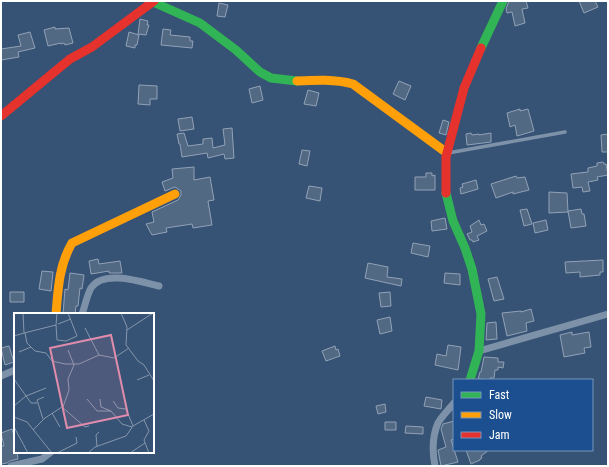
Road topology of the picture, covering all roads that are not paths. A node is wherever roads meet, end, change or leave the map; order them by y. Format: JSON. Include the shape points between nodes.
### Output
{"nodes":[{"id":1,"x":153,"y":1,"type":"edge"},
{"id":2,"x":503,"y":1,"type":"edge"},
{"id":3,"x":1,"y":116,"type":"edge"},
{"id":4,"x":565,"y":132,"type":"dead end"},
{"id":5,"x":447,"y":153,"type":"junction"},
{"id":6,"x":175,"y":194,"type":"dead end"},
{"id":7,"x":159,"y":286,"type":"dead end"},
{"id":8,"x":56,"y":313,"type":"edge"},
{"id":9,"x":82,"y":313,"type":"edge"},
{"id":10,"x":608,"y":314,"type":"edge"},
{"id":11,"x":479,"y":351,"type":"junction"},
{"id":12,"x":14,"y":370,"type":"edge"},
{"id":13,"x":1,"y":376,"type":"edge"},
{"id":14,"x":470,"y":379,"type":"edge"},
{"id":15,"x":453,"y":404,"type":"edge"},
{"id":16,"x":50,"y":453,"type":"edge"},
{"id":17,"x":11,"y":466,"type":"edge"},
{"id":18,"x":435,"y":466,"type":"edge"}],
"edges":[{"from":1,"to":3,"type":"street","via":[[92,47],[70,59]]},
{"from":1,"to":5,"type":"street","via":[[200,23],[271,78],[292,81],[342,81],[352,84]]},
{"from":2,"to":5,"type":"street","via":[[464,88]]},
{"from":4,"to":5,"type":"lane"},
{"from":5,"to":11,"type":"street","via":[[445,190],[453,221],[472,269],[481,314]]},
{"from":6,"to":8,"type":"street","via":[[72,243],[66,250],[60,273]]},
{"from":7,"to":9,"type":"street","via":[[119,277],[97,282],[91,288]]},
{"from":10,"to":11,"type":"street"},
{"from":11,"to":14,"type":"street"},
{"from":12,"to":13,"type":"street"},
{"from":15,"to":18,"type":"street","via":[[439,422],[432,450]]},
{"from":16,"to":17,"type":"street","via":[[42,459]]}]}
